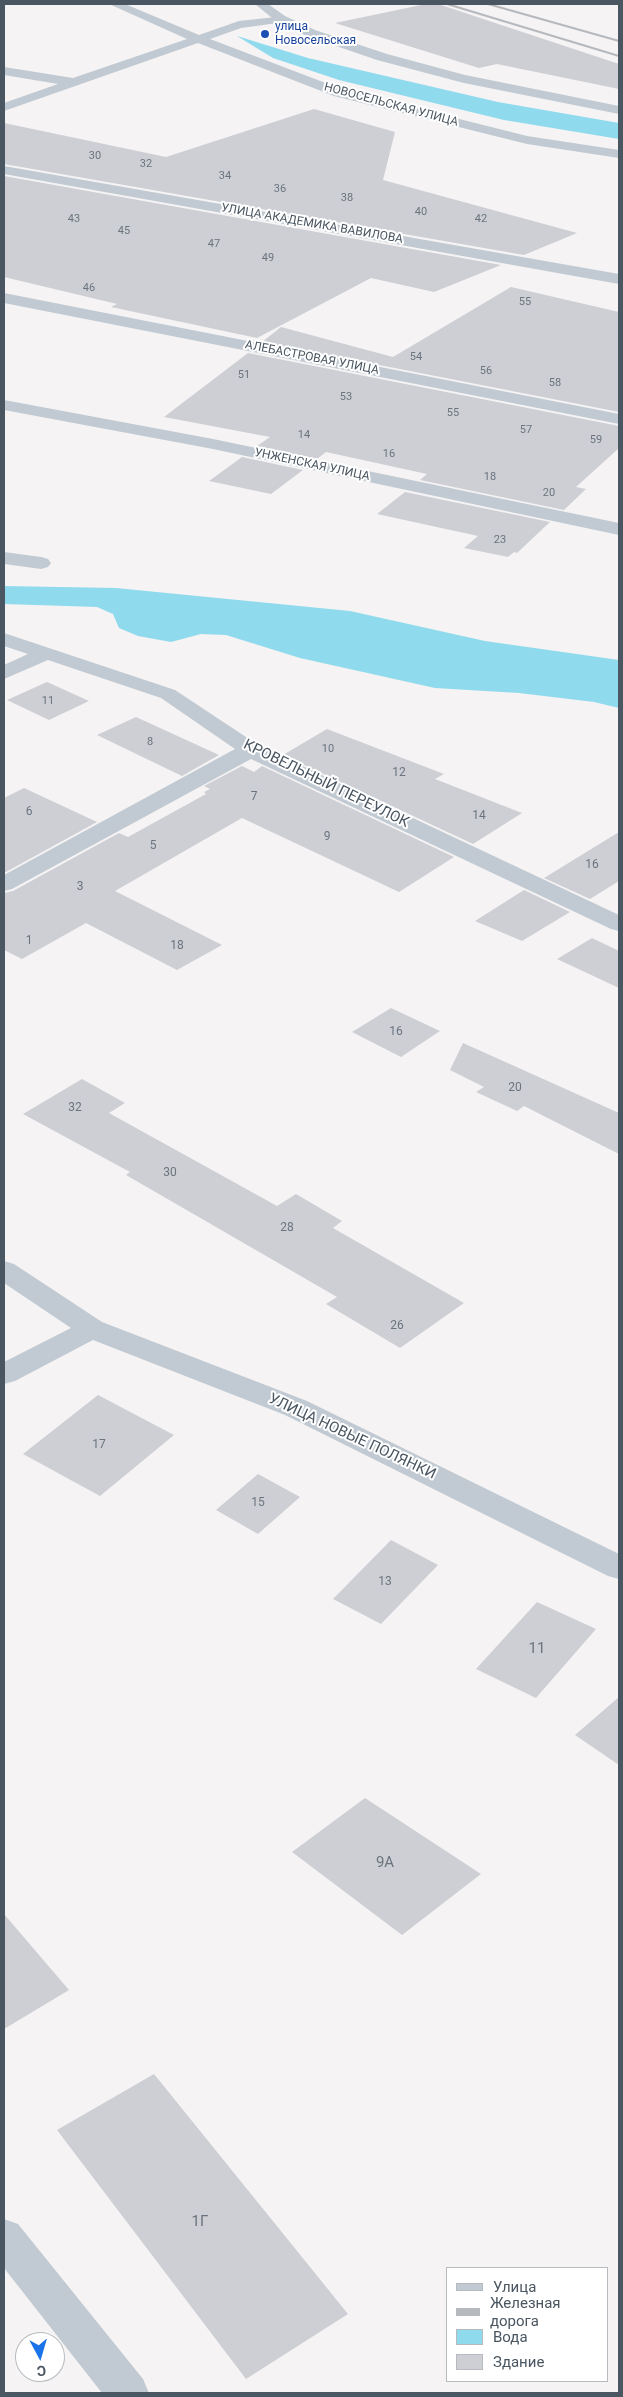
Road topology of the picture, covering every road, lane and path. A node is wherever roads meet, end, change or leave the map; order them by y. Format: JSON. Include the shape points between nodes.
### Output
{"nodes":[{"id":1,"x":115,"y":4,"type":"edge"},
{"id":2,"x":261,"y":4,"type":"edge"},
{"id":3,"x":281,"y":19,"type":"junction"},
{"id":4,"x":198,"y":39,"type":"junction"},
{"id":5,"x":4,"y":71,"type":"edge"},
{"id":6,"x":78,"y":82,"type":"junction"},
{"id":7,"x":4,"y":107,"type":"edge"},
{"id":8,"x":619,"y":110,"type":"edge"},
{"id":9,"x":619,"y":154,"type":"edge"},
{"id":10,"x":4,"y":170,"type":"edge"},
{"id":11,"x":619,"y":279,"type":"edge"},
{"id":12,"x":4,"y":298,"type":"edge"},
{"id":13,"x":4,"y":405,"type":"edge"},
{"id":14,"x":619,"y":419,"type":"edge"},
{"id":15,"x":619,"y":529,"type":"edge"},
{"id":16,"x":4,"y":558,"type":"edge"},
{"id":17,"x":41,"y":563,"type":"dead end"},
{"id":18,"x":4,"y":639,"type":"edge"},
{"id":19,"x":45,"y":654,"type":"junction"},
{"id":20,"x":4,"y":672,"type":"edge"},
{"id":21,"x":250,"y":750,"type":"junction"},
{"id":22,"x":4,"y":884,"type":"edge"},
{"id":23,"x":619,"y":924,"type":"edge"},
{"id":24,"x":4,"y":1270,"type":"edge"},
{"id":25,"x":92,"y":1329,"type":"junction"},
{"id":26,"x":4,"y":1374,"type":"edge"},
{"id":27,"x":616,"y":1561,"type":"edge"},
{"id":28,"x":4,"y":2237,"type":"edge"},
{"id":29,"x":128,"y":2393,"type":"edge"}],
"edges":[{"from":1,"to":4,"type":"street","name":"НОВОСЕЛЬСКАЯ УЛИЦА"},
{"from":2,"to":3,"type":"street"},
{"from":3,"to":4,"type":"street","via":[[239,25]]},
{"from":3,"to":8,"type":"street","via":[[311,33],[382,57],[464,79]]},
{"from":4,"to":6,"type":"street"},
{"from":4,"to":9,"type":"street","name":"НОВОСЕЛЬСКАЯ УЛИЦА","via":[[338,93],[527,140]]},
{"from":5,"to":6,"type":"street"},
{"from":6,"to":7,"type":"street"},
{"from":10,"to":11,"type":"street","name":"УЛИЦА АКАДЕМИКА ВАВИЛОВА"},
{"from":12,"to":14,"type":"street","name":"АЛЕБАСТРОВАЯ УЛИЦА"},
{"from":13,"to":15,"type":"street","name":"УНЖЕНСКАЯ УЛИЦА","via":[[213,444]]},
{"from":16,"to":17,"type":"street"},
{"from":18,"to":19,"type":"street","name":"КРОВЕЛЬНЫЙ ПЕРЕУЛОК"},
{"from":19,"to":20,"type":"street"},
{"from":19,"to":21,"type":"street","name":"КРОВЕЛЬНЫЙ ПЕРЕУЛОК","via":[[168,694]]},
{"from":21,"to":22,"type":"street"},
{"from":21,"to":23,"type":"street","name":"КРОВЕЛЬНЫЙ ПЕРЕУЛОК"},
{"from":24,"to":25,"type":"street","name":"УЛИЦА НОВЫЕ ПОЛЯНКИ"},
{"from":25,"to":26,"type":"street"},
{"from":25,"to":27,"type":"street","name":"УЛИЦА НОВЫЕ ПОЛЯНКИ","via":[[296,1408]]},
{"from":28,"to":29,"type":"street"}]}
